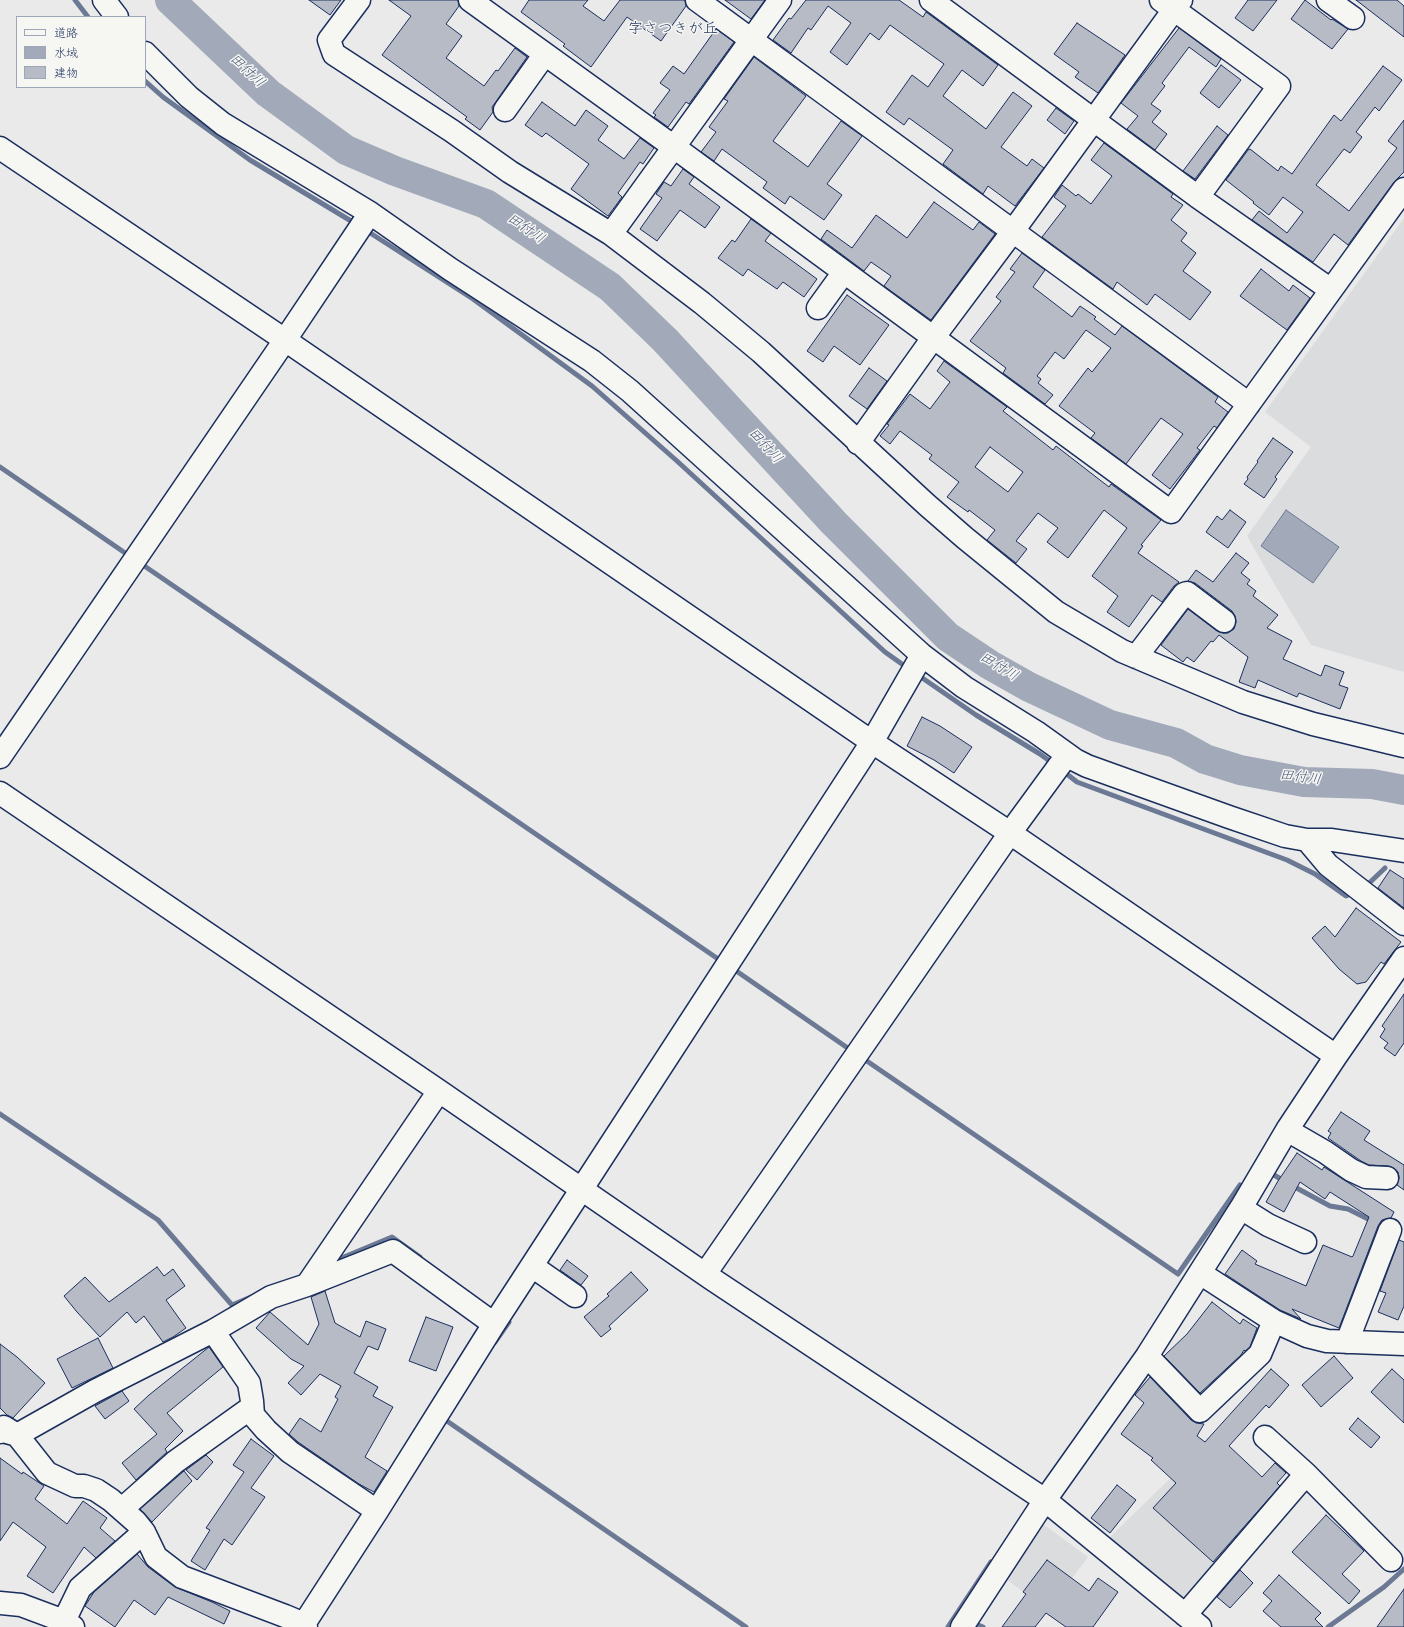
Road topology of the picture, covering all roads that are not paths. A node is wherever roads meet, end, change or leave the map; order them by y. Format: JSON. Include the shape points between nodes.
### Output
{"nodes":[{"id":1,"x":104,"y":0,"type":"edge"},
{"id":2,"x":359,"y":0,"type":"edge"},
{"id":3,"x":470,"y":0,"type":"edge"},
{"id":4,"x":697,"y":0,"type":"edge"},
{"id":5,"x":780,"y":0,"type":"edge"},
{"id":6,"x":931,"y":0,"type":"edge"},
{"id":7,"x":1328,"y":0,"type":"edge"},
{"id":8,"x":1172,"y":3,"type":"edge"},
{"id":9,"x":116,"y":16,"type":"edge"},
{"id":10,"x":1353,"y":18,"type":"dead end"},
{"id":11,"x":751,"y":40,"type":"junction"},
{"id":12,"x":146,"y":54,"type":"edge"},
{"id":13,"x":545,"y":54,"type":"junction"},
{"id":14,"x":505,"y":110,"type":"dead end"},
{"id":15,"x":1094,"y":121,"type":"junction"},
{"id":16,"x":674,"y":147,"type":"junction"},
{"id":17,"x":0,"y":148,"type":"edge"},
{"id":18,"x":1404,"y":188,"type":"edge"},
{"id":19,"x":1198,"y":197,"type":"junction"},
{"id":20,"x":370,"y":213,"type":"junction"},
{"id":21,"x":1013,"y":232,"type":"junction"},
{"id":22,"x":612,"y":234,"type":"junction"},
{"id":23,"x":844,"y":272,"type":"junction"},
{"id":24,"x":1331,"y":290,"type":"junction"},
{"id":25,"x":818,"y":308,"type":"dead end"},
{"id":26,"x":933,"y":338,"type":"junction"},
{"id":27,"x":285,"y":340,"type":"junction"},
{"id":28,"x":1249,"y":404,"type":"junction"},
{"id":29,"x":858,"y":443,"type":"junction"},
{"id":30,"x":1224,"y":621,"type":"dead end"},
{"id":31,"x":922,"y":654,"type":"junction"},
{"id":32,"x":1136,"y":657,"type":"junction"},
{"id":33,"x":872,"y":742,"type":"junction"},
{"id":34,"x":1404,"y":746,"type":"edge"},
{"id":35,"x":1068,"y":755,"type":"junction"},
{"id":36,"x":0,"y":757,"type":"edge"},
{"id":37,"x":0,"y":793,"type":"edge"},
{"id":38,"x":1010,"y":834,"type":"junction"},
{"id":39,"x":1307,"y":840,"type":"junction"},
{"id":40,"x":1404,"y":851,"type":"edge"},
{"id":41,"x":1404,"y":924,"type":"edge"},
{"id":42,"x":1404,"y":958,"type":"edge"},
{"id":43,"x":1336,"y":1056,"type":"junction"},
{"id":44,"x":439,"y":1091,"type":"junction"},
{"id":45,"x":1287,"y":1130,"type":"junction"},
{"id":46,"x":1387,"y":1178,"type":"dead end"},
{"id":47,"x":581,"y":1190,"type":"junction"},
{"id":48,"x":1241,"y":1208,"type":"junction"},
{"id":49,"x":1390,"y":1230,"type":"dead end"},
{"id":50,"x":1305,"y":1242,"type":"dead end"},
{"id":51,"x":532,"y":1266,"type":"junction"},
{"id":52,"x":1200,"y":1273,"type":"junction"},
{"id":53,"x":705,"y":1274,"type":"junction"},
{"id":54,"x":307,"y":1285,"type":"junction"},
{"id":55,"x":575,"y":1296,"type":"dead end"},
{"id":56,"x":1274,"y":1321,"type":"junction"},
{"id":57,"x":494,"y":1324,"type":"junction"},
{"id":58,"x":213,"y":1331,"type":"junction"},
{"id":59,"x":1348,"y":1342,"type":"junction"},
{"id":60,"x":1404,"y":1344,"type":"edge"},
{"id":61,"x":1147,"y":1356,"type":"junction"},
{"id":62,"x":252,"y":1407,"type":"junction"},
{"id":63,"x":6,"y":1430,"type":"edge"},
{"id":64,"x":1265,"y":1437,"type":"dead end"},
{"id":65,"x":1306,"y":1474,"type":"junction"},
{"id":66,"x":1045,"y":1500,"type":"junction"},
{"id":67,"x":122,"y":1509,"type":"junction"},
{"id":68,"x":377,"y":1511,"type":"junction"},
{"id":69,"x":144,"y":1532,"type":"junction"},
{"id":70,"x":1391,"y":1560,"type":"dead end"},
{"id":71,"x":0,"y":1603,"type":"edge"},
{"id":72,"x":1193,"y":1621,"type":"edge"},
{"id":73,"x":68,"y":1624,"type":"edge"},
{"id":74,"x":305,"y":1626,"type":"edge"},
{"id":75,"x":962,"y":1627,"type":"edge"}],
"edges":[{"from":1,"to":9,"type":"street"},
{"from":2,"to":22,"type":"street","via":[[329,40],[334,54],[446,126],[510,172]]},
{"from":3,"to":13,"type":"street"},
{"from":4,"to":11,"type":"street"},
{"from":5,"to":11,"type":"street"},
{"from":6,"to":15,"type":"street"},
{"from":7,"to":10,"type":"street"},
{"from":8,"to":15,"type":"street"},
{"from":8,"to":19,"type":"street","via":[[1279,86]]},
{"from":11,"to":16,"type":"street"},
{"from":11,"to":21,"type":"street"},
{"from":12,"to":20,"type":"street","via":[[189,97],[223,124]]},
{"from":13,"to":14,"type":"street"},
{"from":13,"to":16,"type":"street"},
{"from":15,"to":19,"type":"street"},
{"from":15,"to":21,"type":"street"},
{"from":16,"to":22,"type":"street"},
{"from":16,"to":23,"type":"street"},
{"from":17,"to":27,"type":"street"},
{"from":18,"to":24,"type":"street"},
{"from":19,"to":24,"type":"street"},
{"from":20,"to":27,"type":"street"},
{"from":20,"to":31,"type":"street","via":[[450,269],[592,361],[630,391]]},
{"from":21,"to":26,"type":"street"},
{"from":21,"to":28,"type":"street"},
{"from":22,"to":29,"type":"street","via":[[749,342]]},
{"from":23,"to":25,"type":"street"},
{"from":23,"to":26,"type":"street"},
{"from":24,"to":28,"type":"street"},
{"from":26,"to":28,"type":"street","via":[[1171,512]]},
{"from":26,"to":29,"type":"street"},
{"from":27,"to":33,"type":"street"},
{"from":27,"to":36,"type":"street"},
{"from":29,"to":32,"type":"street","via":[[965,538],[1056,612]]},
{"from":30,"to":32,"type":"street","via":[[1187,593],[1184,594]]},
{"from":31,"to":33,"type":"street"},
{"from":31,"to":35,"type":"street","via":[[964,687]]},
{"from":32,"to":34,"type":"street","via":[[1243,702],[1313,724]]},
{"from":33,"to":38,"type":"street"},
{"from":33,"to":47,"type":"street"},
{"from":35,"to":38,"type":"street"},
{"from":35,"to":39,"type":"street","via":[[1087,766],[1229,817],[1285,836]]},
{"from":37,"to":44,"type":"street"},
{"from":38,"to":43,"type":"street"},
{"from":38,"to":53,"type":"street"},
{"from":39,"to":40,"type":"street","via":[[1332,840]]},
{"from":39,"to":41,"type":"street","via":[[1328,865]]},
{"from":42,"to":43,"type":"street"},
{"from":43,"to":45,"type":"street"},
{"from":44,"to":47,"type":"street"},
{"from":44,"to":54,"type":"street"},
{"from":45,"to":46,"type":"street","via":[[1350,1170],[1366,1177]]},
{"from":45,"to":48,"type":"street"},
{"from":47,"to":51,"type":"street"},
{"from":47,"to":53,"type":"street"},
{"from":48,"to":50,"type":"street","via":[[1268,1225]]},
{"from":48,"to":52,"type":"street"},
{"from":49,"to":59,"type":"street"},
{"from":51,"to":55,"type":"street"},
{"from":51,"to":57,"type":"street"},
{"from":52,"to":56,"type":"street"},
{"from":52,"to":61,"type":"street"},
{"from":53,"to":66,"type":"street"},
{"from":54,"to":57,"type":"street","via":[[393,1251]]},
{"from":54,"to":58,"type":"street","via":[[271,1297]]},
{"from":56,"to":59,"type":"street","via":[[1307,1336]]},
{"from":56,"to":61,"type":"street","via":[[1260,1354],[1200,1411]]},
{"from":57,"to":68,"type":"street"},
{"from":58,"to":62,"type":"street","via":[[249,1383]]},
{"from":58,"to":63,"type":"street","via":[[95,1391]]},
{"from":59,"to":60,"type":"street"},
{"from":61,"to":66,"type":"street"},
{"from":62,"to":67,"type":"street","via":[[175,1462]]},
{"from":62,"to":68,"type":"street","via":[[253,1415],[290,1452]]},
{"from":63,"to":67,"type":"street","via":[[47,1473],[75,1486],[96,1490]]},
{"from":64,"to":65,"type":"street"},
{"from":65,"to":70,"type":"street"},
{"from":65,"to":72,"type":"street"},
{"from":66,"to":72,"type":"street"},
{"from":66,"to":75,"type":"street"},
{"from":67,"to":69,"type":"street"},
{"from":68,"to":74,"type":"street"},
{"from":69,"to":73,"type":"street","via":[[80,1588]]},
{"from":69,"to":74,"type":"street","via":[[156,1557],[182,1577]]},
{"from":71,"to":73,"type":"street","via":[[21,1605]]}]}
